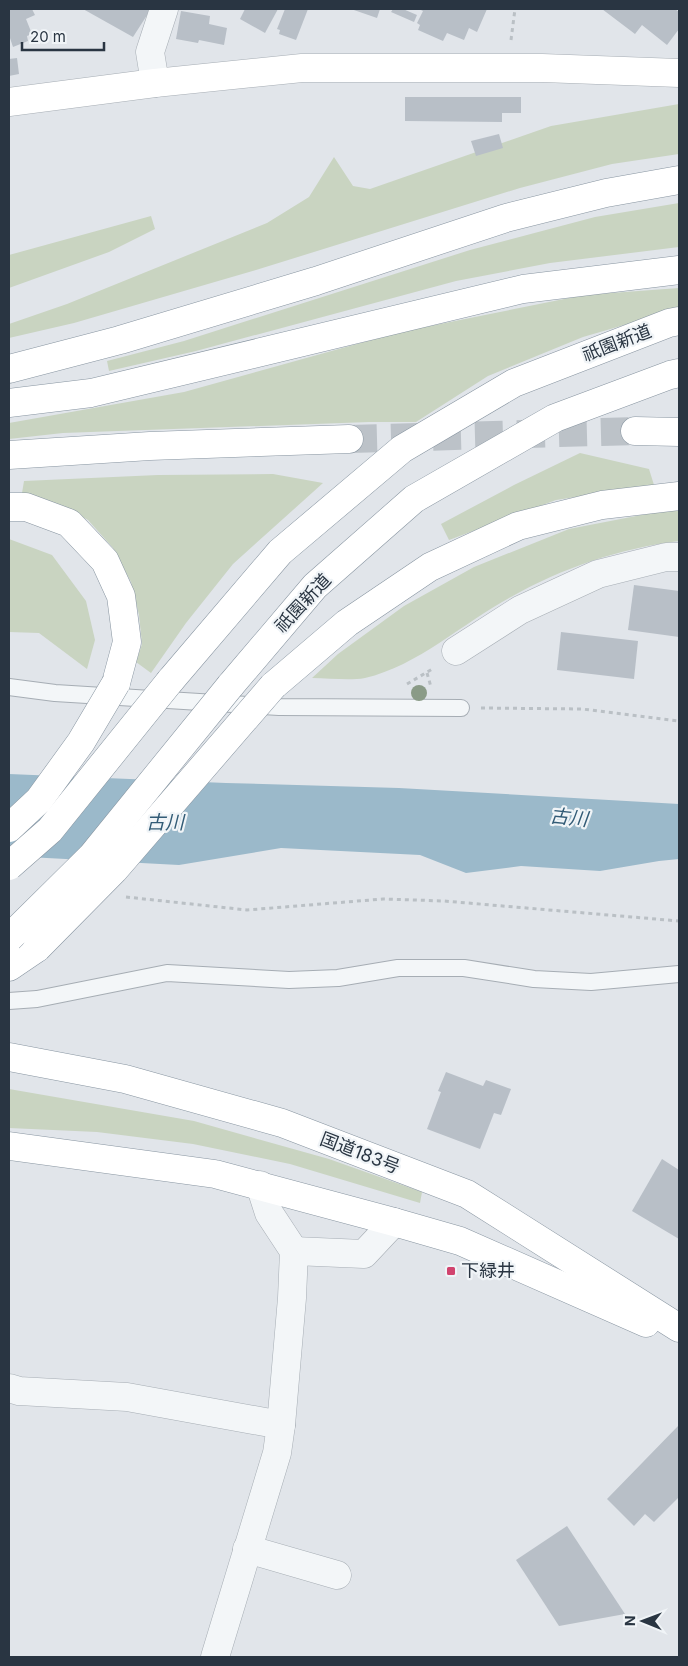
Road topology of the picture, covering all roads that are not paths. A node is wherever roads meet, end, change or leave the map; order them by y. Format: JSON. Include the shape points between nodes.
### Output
{"nodes":[{"id":1,"x":164,"y":9,"type":"edge"},
{"id":2,"x":679,"y":74,"type":"edge"},
{"id":3,"x":155,"y":83,"type":"junction"},
{"id":4,"x":9,"y":102,"type":"edge"},
{"id":5,"x":679,"y":180,"type":"edge"},
{"id":6,"x":679,"y":270,"type":"edge"},
{"id":7,"x":679,"y":321,"type":"edge"},
{"id":8,"x":9,"y":369,"type":"edge"},
{"id":9,"x":679,"y":373,"type":"edge"},
{"id":10,"x":9,"y":403,"type":"edge"},
{"id":11,"x":635,"y":431,"type":"tunnel mouth"},
{"id":12,"x":679,"y":432,"type":"edge"},
{"id":13,"x":349,"y":439,"type":"tunnel mouth"},
{"id":14,"x":9,"y":455,"type":"edge"},
{"id":15,"x":679,"y":496,"type":"edge"},
{"id":16,"x":9,"y":507,"type":"edge"},
{"id":17,"x":679,"y":557,"type":"edge"},
{"id":18,"x":456,"y":651,"type":"road end"},
{"id":19,"x":9,"y":688,"type":"edge"},
{"id":20,"x":461,"y":708,"type":"road end"},
{"id":21,"x":9,"y":828,"type":"edge"},
{"id":22,"x":9,"y":866,"type":"edge"},
{"id":23,"x":9,"y":938,"type":"edge"},
{"id":24,"x":9,"y":967,"type":"edge"},
{"id":25,"x":679,"y":974,"type":"edge"},
{"id":26,"x":9,"y":1001,"type":"edge"},
{"id":27,"x":9,"y":1057,"type":"edge"},
{"id":28,"x":9,"y":1146,"type":"edge"},
{"id":29,"x":260,"y":1186,"type":"junction"},
{"id":30,"x":394,"y":1222,"type":"junction"},
{"id":31,"x":294,"y":1251,"type":"junction"},
{"id":32,"x":679,"y":1328,"type":"edge"},
{"id":33,"x":679,"y":1337,"type":"edge"},
{"id":34,"x":9,"y":1388,"type":"edge"},
{"id":35,"x":281,"y":1425,"type":"junction"},
{"id":36,"x":248,"y":1549,"type":"junction"},
{"id":37,"x":337,"y":1575,"type":"dead end"},
{"id":38,"x":215,"y":1657,"type":"edge"}],
"edges":[{"from":1,"to":3,"type":"street","via":[[150,52]]},
{"from":2,"to":3,"type":"main road","via":[[542,68],[302,68]]},
{"from":3,"to":4,"type":"main road"},
{"from":5,"to":8,"type":"main road","via":[[606,193],[506,218],[316,281],[120,340]]},
{"from":6,"to":10,"type":"main road","via":[[523,289],[91,393]]},
{"from":7,"to":22,"type":"main road","name":"祇園新道","bridge":true,"via":[[514,383],[402,449],[280,552],[170,681],[50,830]]},
{"from":9,"to":23,"type":"main road","name":"祇園新道","bridge":true,"via":[[555,418],[414,499],[315,586],[92,856]]},
{"from":11,"to":12,"type":"main road"},
{"from":13,"to":14,"type":"main road"},
{"from":15,"to":24,"type":"main road","bridge":true,"via":[[602,505],[518,526],[430,567],[347,623],[273,686],[114,870],[38,948]]},
{"from":16,"to":21,"type":"main road","bridge":true,"via":[[26,507],[69,523],[105,561],[121,596],[127,642],[116,683],[82,742],[39,800]]},
{"from":17,"to":18,"type":"street","via":[[666,557],[598,574],[520,610]]},
{"from":19,"to":20,"type":"lane","via":[[279,707]]},
{"from":25,"to":26,"type":"lane","via":[[591,982],[534,979],[464,968],[398,968],[338,978],[289,980],[168,974],[38,999]]},
{"from":27,"to":32,"type":"main road","name":"国道183号","via":[[125,1079],[282,1123],[467,1194]]},
{"from":28,"to":29,"type":"main road","via":[[215,1174]]},
{"from":29,"to":30,"type":"main road"},
{"from":29,"to":31,"type":"street","via":[[269,1213]]},
{"from":30,"to":31,"type":"street","via":[[364,1254]]},
{"from":30,"to":33,"type":"main road","via":[[460,1242]]},
{"from":31,"to":35,"type":"street"},
{"from":34,"to":35,"type":"street","via":[[127,1397]]},
{"from":35,"to":36,"type":"street","via":[[277,1453]]},
{"from":36,"to":37,"type":"street"},
{"from":36,"to":38,"type":"street"}]}
